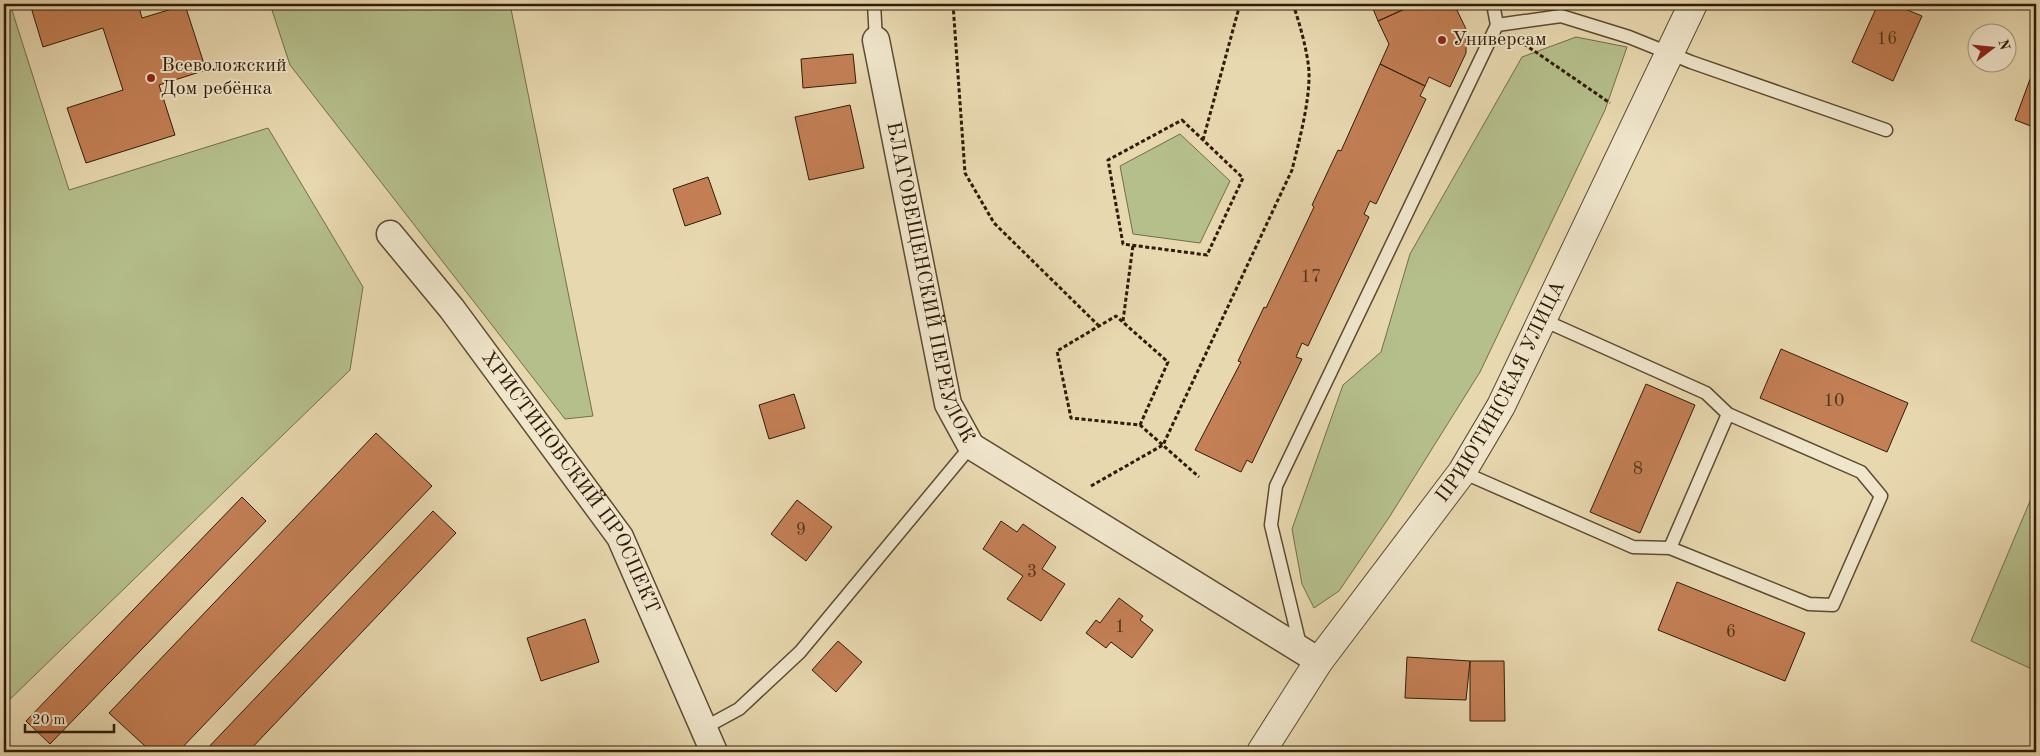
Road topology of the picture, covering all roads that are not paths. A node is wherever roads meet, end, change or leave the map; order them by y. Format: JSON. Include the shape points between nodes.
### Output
{"nodes":[{"id":1,"x":874,"y":4,"type":"edge"},
{"id":2,"x":1493,"y":4,"type":"edge"},
{"id":3,"x":1692,"y":4,"type":"edge"},
{"id":4,"x":1497,"y":25,"type":"junction"},
{"id":5,"x":876,"y":40,"type":"joint"},
{"id":6,"x":1670,"y":53,"type":"junction"},
{"id":7,"x":1886,"y":130,"type":"dead end"},
{"id":8,"x":390,"y":234,"type":"dead end"},
{"id":9,"x":1543,"y":320,"type":"junction"},
{"id":10,"x":1728,"y":414,"type":"junction"},
{"id":11,"x":970,"y":446,"type":"junction"},
{"id":12,"x":1462,"y":472,"type":"junction"},
{"id":13,"x":1670,"y":548,"type":"junction"},
{"id":14,"x":1310,"y":656,"type":"junction"},
{"id":15,"x":704,"y":728,"type":"junction"},
{"id":16,"x":714,"y":752,"type":"edge"},
{"id":17,"x":1261,"y":752,"type":"edge"}],
"edges":[{"from":1,"to":5,"type":"lane"},
{"from":2,"to":4,"type":"lane"},
{"from":3,"to":6,"type":"street","name":"ПРИЮТИНСКАЯ УЛИЦА"},
{"from":4,"to":6,"type":"lane","via":[[1561,16]]},
{"from":4,"to":14,"type":"lane","via":[[1276,486],[1271,525]]},
{"from":5,"to":11,"type":"street","name":"БЛАГОВЕЩЕНСКИЙ ПЕРЕУЛОК","via":[[948,404]]},
{"from":6,"to":7,"type":"lane"},
{"from":6,"to":9,"type":"street","name":"ПРИЮТИНСКАЯ УЛИЦА"},
{"from":8,"to":15,"type":"street","name":"ХРИСТИНОВСКИЙ ПРОСПЕКТ","via":[[452,309],[620,537]]},
{"from":9,"to":10,"type":"lane","via":[[1706,393]]},
{"from":9,"to":12,"type":"street","name":"ПРИЮТИНСКАЯ УЛИЦА","via":[[1501,406]]},
{"from":10,"to":13,"type":"lane"},
{"from":10,"to":13,"type":"lane","via":[[1862,472],[1881,496],[1832,604],[1809,604]]},
{"from":11,"to":14,"type":"street","name":"БЛАГОВЕЩЕНСКИЙ ПЕРЕУЛОК"},
{"from":11,"to":15,"type":"lane","via":[[800,652],[739,710]]},
{"from":12,"to":13,"type":"lane","via":[[1633,547]]},
{"from":12,"to":14,"type":"street","name":"ПРИЮТИНСКАЯ УЛИЦА"},
{"from":14,"to":17,"type":"street","name":"ПРИЮТИНСКАЯ УЛИЦА"},
{"from":15,"to":16,"type":"street","name":"ХРИСТИНОВСКИЙ ПРОСПЕКТ"}]}
